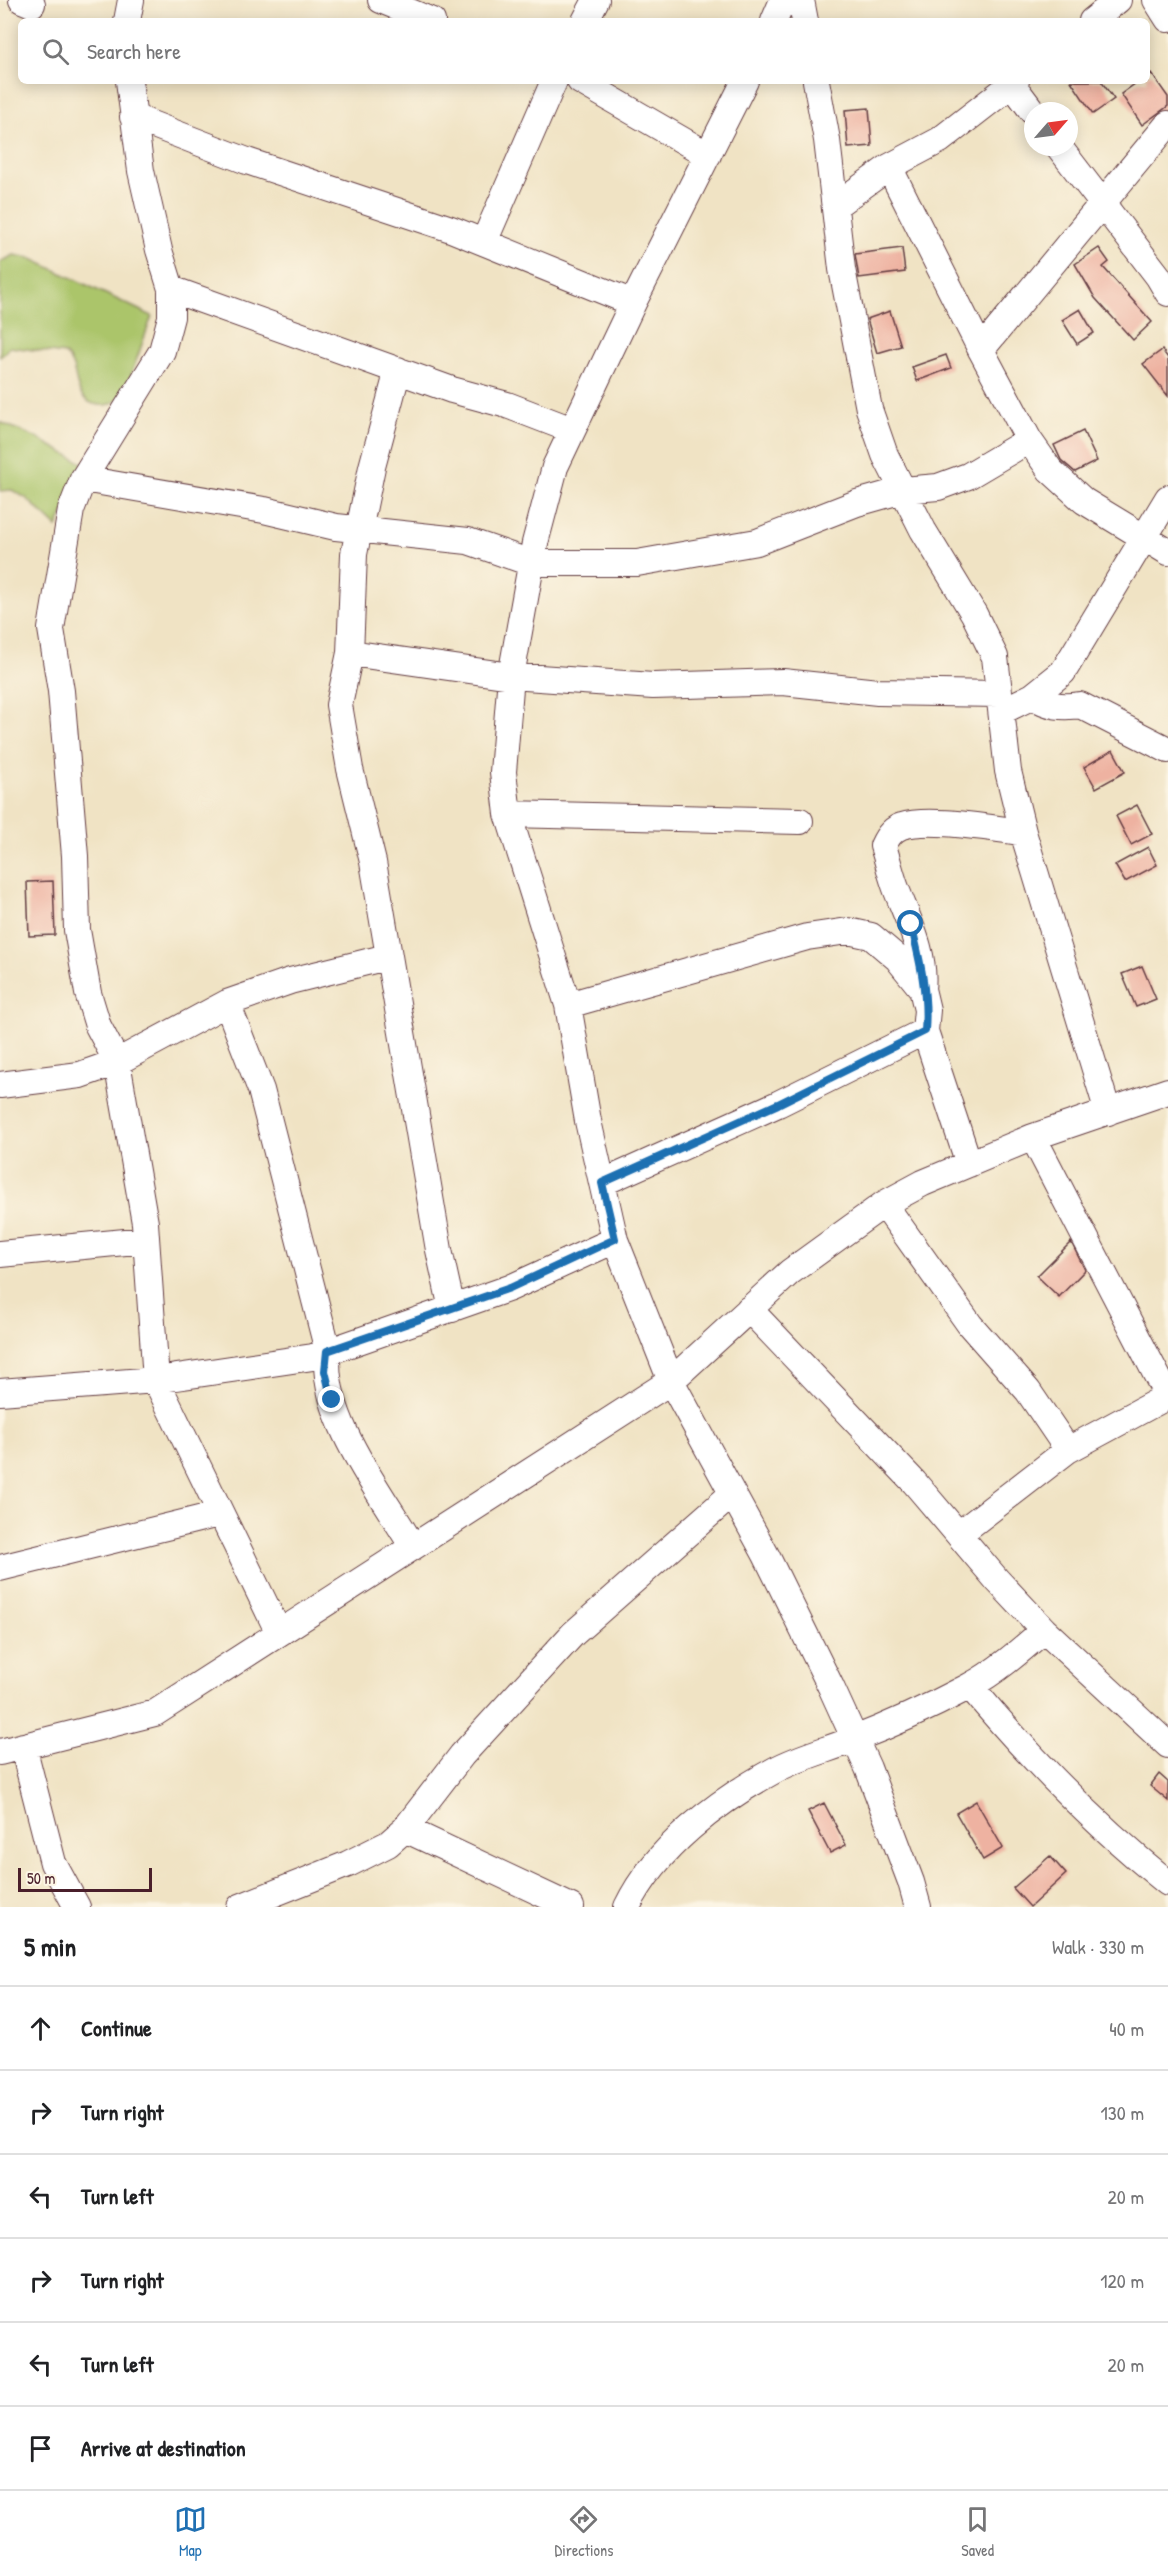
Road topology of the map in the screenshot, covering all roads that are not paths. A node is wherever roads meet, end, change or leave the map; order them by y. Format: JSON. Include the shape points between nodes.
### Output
{"nodes":[{"id":1,"x":131,"y":0,"type":"edge"},
{"id":2,"x":381,"y":0,"type":"edge"},
{"id":3,"x":439,"y":0,"type":"edge"},
{"id":4,"x":596,"y":0,"type":"edge"},
{"id":5,"x":783,"y":0,"type":"edge"},
{"id":6,"x":801,"y":0,"type":"edge"},
{"id":7,"x":1118,"y":0,"type":"edge"},
{"id":8,"x":1156,"y":0,"type":"edge"},
{"id":9,"x":128,"y":18,"type":"edge"},
{"id":10,"x":425,"y":18,"type":"edge"},
{"id":11,"x":445,"y":18,"type":"edge"},
{"id":12,"x":587,"y":18,"type":"edge"},
{"id":13,"x":775,"y":18,"type":"edge"},
{"id":14,"x":804,"y":18,"type":"edge"},
{"id":15,"x":1096,"y":18,"type":"edge"},
{"id":16,"x":1168,"y":20,"type":"edge"},
{"id":17,"x":129,"y":84,"type":"edge"},
{"id":18,"x":553,"y":84,"type":"edge"},
{"id":19,"x":585,"y":84,"type":"edge"},
{"id":20,"x":744,"y":84,"type":"edge"},
{"id":21,"x":817,"y":84,"type":"edge"},
{"id":22,"x":1011,"y":84,"type":"edge"},
{"id":23,"x":1015,"y":84,"type":"edge"},
{"id":24,"x":1027,"y":102,"type":"edge"},
{"id":25,"x":133,"y":117,"type":"junction"},
{"id":26,"x":1168,"y":124,"type":"edge"},
{"id":27,"x":708,"y":155,"type":"junction"},
{"id":28,"x":1066,"y":156,"type":"edge"},
{"id":29,"x":889,"y":166,"type":"junction"},
{"id":30,"x":1104,"y":204,"type":"junction"},
{"id":31,"x":835,"y":206,"type":"junction"},
{"id":32,"x":484,"y":242,"type":"junction"},
{"id":33,"x":171,"y":289,"type":"junction"},
{"id":34,"x":1168,"y":293,"type":"edge"},
{"id":35,"x":633,"y":303,"type":"junction"},
{"id":36,"x":981,"y":350,"type":"junction"},
{"id":37,"x":398,"y":370,"type":"junction"},
{"id":38,"x":572,"y":430,"type":"junction"},
{"id":39,"x":1029,"y":440,"type":"junction"},
{"id":40,"x":83,"y":479,"type":"junction"},
{"id":41,"x":903,"y":490,"type":"junction"},
{"id":42,"x":1168,"y":498,"type":"edge"},
{"id":43,"x":360,"y":528,"type":"junction"},
{"id":44,"x":1144,"y":536,"type":"junction"},
{"id":45,"x":1168,"y":552,"type":"edge"},
{"id":46,"x":531,"y":563,"type":"junction"},
{"id":47,"x":350,"y":653,"type":"junction"},
{"id":48,"x":511,"y":676,"type":"junction"},
{"id":49,"x":1033,"y":696,"type":"junction"},
{"id":50,"x":1001,"y":702,"type":"junction"},
{"id":51,"x":1168,"y":750,"type":"edge"},
{"id":52,"x":508,"y":814,"type":"junction"},
{"id":53,"x":800,"y":821,"type":"dead end"},
{"id":54,"x":1023,"y":832,"type":"junction"},
{"id":55,"x":896,"y":890,"type":"junction"},
{"id":56,"x":871,"y":936,"type":"junction"},
{"id":57,"x":387,"y":957,"type":"junction"},
{"id":58,"x":922,"y":989,"type":"junction"},
{"id":59,"x":227,"y":1003,"type":"junction"},
{"id":60,"x":568,"y":1005,"type":"junction"},
{"id":61,"x":925,"y":1031,"type":"junction"},
{"id":62,"x":117,"y":1062,"type":"junction"},
{"id":63,"x":0,"y":1085,"type":"edge"},
{"id":64,"x":1166,"y":1097,"type":"edge"},
{"id":65,"x":1108,"y":1112,"type":"junction"},
{"id":66,"x":1033,"y":1137,"type":"junction"},
{"id":67,"x":969,"y":1164,"type":"junction"},
{"id":68,"x":602,"y":1183,"type":"junction"},
{"id":69,"x":884,"y":1204,"type":"junction"},
{"id":70,"x":615,"y":1239,"type":"junction"},
{"id":71,"x":146,"y":1240,"type":"junction"},
{"id":72,"x":0,"y":1254,"type":"edge"},
{"id":73,"x":452,"y":1309,"type":"junction"},
{"id":74,"x":749,"y":1309,"type":"junction"},
{"id":75,"x":327,"y":1351,"type":"junction"},
{"id":76,"x":156,"y":1380,"type":"junction"},
{"id":77,"x":671,"y":1381,"type":"junction"},
{"id":78,"x":0,"y":1392,"type":"edge"},
{"id":79,"x":1168,"y":1396,"type":"edge"},
{"id":80,"x":1068,"y":1450,"type":"junction"},
{"id":81,"x":731,"y":1495,"type":"junction"},
{"id":82,"x":219,"y":1514,"type":"junction"},
{"id":83,"x":959,"y":1534,"type":"junction"},
{"id":84,"x":413,"y":1547,"type":"junction"},
{"id":85,"x":0,"y":1568,"type":"edge"},
{"id":86,"x":1044,"y":1630,"type":"junction"},
{"id":87,"x":279,"y":1633,"type":"junction"},
{"id":88,"x":970,"y":1686,"type":"junction"},
{"id":89,"x":855,"y":1739,"type":"junction"},
{"id":90,"x":1168,"y":1745,"type":"edge"},
{"id":91,"x":7,"y":1748,"type":"edge"},
{"id":92,"x":405,"y":1829,"type":"junction"},
{"id":93,"x":1168,"y":1883,"type":"edge"},
{"id":94,"x":77,"y":1907,"type":"edge"},
{"id":95,"x":240,"y":1907,"type":"edge"},
{"id":96,"x":571,"y":1907,"type":"edge"},
{"id":97,"x":627,"y":1907,"type":"edge"},
{"id":98,"x":918,"y":1907,"type":"edge"}],
"edges":[{"from":1,"to":9,"type":"street"},
{"from":2,"to":10,"type":"street"},
{"from":3,"to":11,"type":"street"},
{"from":4,"to":12,"type":"street"},
{"from":5,"to":13,"type":"street"},
{"from":6,"to":14,"type":"street"},
{"from":7,"to":15,"type":"street"},
{"from":8,"to":16,"type":"street"},
{"from":17,"to":25,"type":"street"},
{"from":18,"to":32,"type":"street"},
{"from":19,"to":27,"type":"street"},
{"from":20,"to":27,"type":"street"},
{"from":21,"to":31,"type":"street"},
{"from":22,"to":29,"type":"street","via":[[940,140]]},
{"from":23,"to":24,"type":"street"},
{"from":25,"to":32,"type":"street","via":[[247,161]]},
{"from":25,"to":33,"type":"street","via":[[149,205]]},
{"from":26,"to":30,"type":"street"},
{"from":27,"to":35,"type":"street"},
{"from":28,"to":30,"type":"street"},
{"from":29,"to":31,"type":"street"},
{"from":29,"to":36,"type":"street"},
{"from":30,"to":34,"type":"street"},
{"from":30,"to":36,"type":"street"},
{"from":31,"to":41,"type":"street","via":[[842,268],[869,409],[885,455]]},
{"from":32,"to":35,"type":"street"},
{"from":33,"to":37,"type":"street"},
{"from":33,"to":40,"type":"street","via":[[171,317],[162,351]]},
{"from":35,"to":38,"type":"street"},
{"from":36,"to":39,"type":"street"},
{"from":37,"to":38,"type":"street"},
{"from":37,"to":43,"type":"street"},
{"from":38,"to":46,"type":"street","via":[[555,467]]},
{"from":39,"to":41,"type":"street","via":[[968,476],[938,487]]},
{"from":39,"to":44,"type":"street","via":[[1050,470],[1084,501]]},
{"from":40,"to":43,"type":"street","via":[[264,510],[336,527]]},
{"from":40,"to":62,"type":"street","via":[[71,510],[51,629],[62,702],[77,930],[88,993],[98,1026]]},
{"from":41,"to":46,"type":"street","via":[[857,503],[757,542],[637,563]]},
{"from":41,"to":50,"type":"street","via":[[995,657]]},
{"from":42,"to":44,"type":"street"},
{"from":43,"to":46,"type":"street","via":[[468,542]]},
{"from":43,"to":47,"type":"street","via":[[354,554]]},
{"from":44,"to":45,"type":"street"},
{"from":44,"to":49,"type":"street","via":[[1063,672]]},
{"from":46,"to":48,"type":"street"},
{"from":47,"to":48,"type":"street"},
{"from":47,"to":57,"type":"street","via":[[339,705],[373,862]]},
{"from":48,"to":50,"type":"street","via":[[652,686],[783,682]]},
{"from":48,"to":52,"type":"street","via":[[503,772]]},
{"from":49,"to":50,"type":"street"},
{"from":49,"to":51,"type":"street","via":[[1064,707],[1080,705]]},
{"from":50,"to":54,"type":"street","via":[[1008,771]]},
{"from":52,"to":53,"type":"street"},
{"from":52,"to":60,"type":"street"},
{"from":54,"to":55,"type":"street","via":[[917,822],[899,826],[888,834],[883,846]]},
{"from":54,"to":65,"type":"street"},
{"from":55,"to":56,"type":"street","via":[[890,920],[884,930]]},
{"from":55,"to":58,"type":"street","via":[[911,924],[924,972]]},
{"from":56,"to":58,"type":"street","via":[[897,958]]},
{"from":56,"to":60,"type":"street","via":[[848,931],[807,937]]},
{"from":57,"to":59,"type":"street","via":[[290,981]]},
{"from":57,"to":73,"type":"street"},
{"from":58,"to":61,"type":"street","via":[[927,1010]]},
{"from":59,"to":62,"type":"street"},
{"from":59,"to":75,"type":"street","via":[[261,1090]]},
{"from":60,"to":68,"type":"street"},
{"from":61,"to":67,"type":"street"},
{"from":61,"to":68,"type":"street","via":[[778,1104]]},
{"from":62,"to":63,"type":"street","via":[[80,1075]]},
{"from":62,"to":71,"type":"street"},
{"from":64,"to":65,"type":"street"},
{"from":65,"to":66,"type":"street"},
{"from":66,"to":67,"type":"street"},
{"from":66,"to":79,"type":"street"},
{"from":67,"to":69,"type":"street"},
{"from":68,"to":70,"type":"street"},
{"from":69,"to":74,"type":"street","via":[[790,1272]]},
{"from":69,"to":80,"type":"street","via":[[970,1325],[1028,1391]]},
{"from":70,"to":73,"type":"street","via":[[510,1288]]},
{"from":70,"to":77,"type":"street"},
{"from":71,"to":72,"type":"street"},
{"from":71,"to":76,"type":"street"},
{"from":73,"to":75,"type":"street"},
{"from":74,"to":77,"type":"street"},
{"from":74,"to":83,"type":"street"},
{"from":75,"to":76,"type":"street","via":[[291,1361]]},
{"from":75,"to":84,"type":"street","via":[[325,1371],[332,1400],[352,1446]]},
{"from":76,"to":78,"type":"street"},
{"from":76,"to":82,"type":"street"},
{"from":77,"to":81,"type":"street"},
{"from":77,"to":84,"type":"street"},
{"from":79,"to":80,"type":"street"},
{"from":80,"to":83,"type":"street"},
{"from":81,"to":89,"type":"street","via":[[766,1555]]},
{"from":81,"to":92,"type":"street","via":[[573,1634],[462,1755]]},
{"from":82,"to":85,"type":"street"},
{"from":82,"to":87,"type":"street"},
{"from":83,"to":86,"type":"street"},
{"from":84,"to":87,"type":"street"},
{"from":86,"to":88,"type":"street","via":[[1008,1662]]},
{"from":86,"to":90,"type":"street"},
{"from":87,"to":91,"type":"street","via":[[155,1713]]},
{"from":88,"to":89,"type":"street"},
{"from":88,"to":93,"type":"street","via":[[1063,1791]]},
{"from":89,"to":97,"type":"street","via":[[777,1769],[728,1800],[672,1844],[636,1888]]},
{"from":89,"to":98,"type":"street"},
{"from":91,"to":94,"type":"street","via":[[53,1863]]},
{"from":92,"to":95,"type":"street","via":[[388,1844],[348,1864]]},
{"from":92,"to":96,"type":"street"}]}
